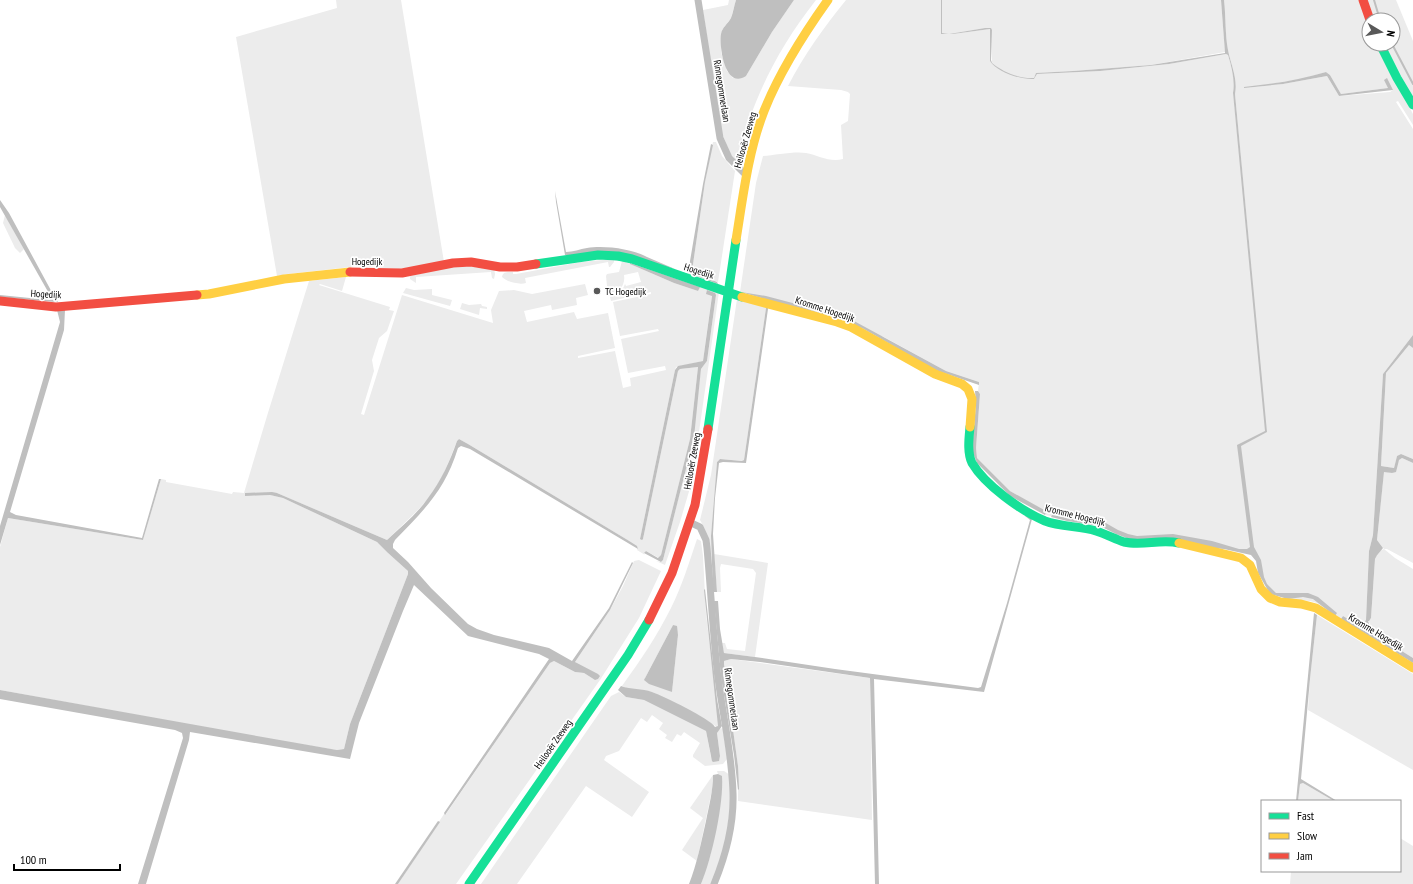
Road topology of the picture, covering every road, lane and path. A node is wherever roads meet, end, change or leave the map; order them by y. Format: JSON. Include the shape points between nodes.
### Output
{"nodes":[{"id":1,"x":698,"y":0,"type":"edge"},
{"id":2,"x":828,"y":0,"type":"edge"},
{"id":3,"x":1363,"y":0,"type":"edge"},
{"id":4,"x":1367,"y":12,"type":"edge"},
{"id":5,"x":1384,"y":52,"type":"edge"},
{"id":6,"x":1413,"y":105,"type":"edge"},
{"id":7,"x":746,"y":175,"type":"junction"},
{"id":8,"x":728,"y":292,"type":"junction"},
{"id":9,"x":0,"y":301,"type":"edge"},
{"id":10,"x":689,"y":522,"type":"junction"},
{"id":11,"x":1413,"y":668,"type":"edge"},
{"id":12,"x":469,"y":884,"type":"edge"},
{"id":13,"x":714,"y":884,"type":"edge"}],
"edges":[{"from":1,"to":7,"type":"street","name":"Rinnegommerlaan","via":[[720,138],[729,158]]},
{"from":2,"to":7,"type":"street","name":"Heilooër Zeeweg","via":[[792,53],[764,111]]},
{"from":3,"to":4,"type":"street"},
{"from":5,"to":6,"type":"street"},
{"from":7,"to":8,"type":"street","name":"Heilooër Zeeweg"},
{"from":8,"to":9,"type":"street","name":"Hogedijk","via":[[632,259],[598,255],[517,267],[471,262],[402,273],[351,272],[284,279],[209,294],[87,305],[56,307]]},
{"from":8,"to":10,"type":"street","name":"Heilooër Zeeweg","via":[[703,464]]},
{"from":8,"to":11,"type":"street","name":"Kromme Hogedijk","via":[[844,324],[935,374],[966,386],[972,399],[969,443],[972,462],[993,487],[1026,511],[1046,521],[1096,531],[1125,542],[1172,541],[1241,558],[1250,566],[1261,589],[1270,598],[1316,608]]},
{"from":10,"to":12,"type":"street","name":"Heilooër Zeeweg","via":[[672,573],[642,632],[606,688]]},
{"from":10,"to":13,"type":"street","name":"Rinnegommerlaan","via":[[700,527],[708,548],[713,632],[733,783],[728,841]]}]}
